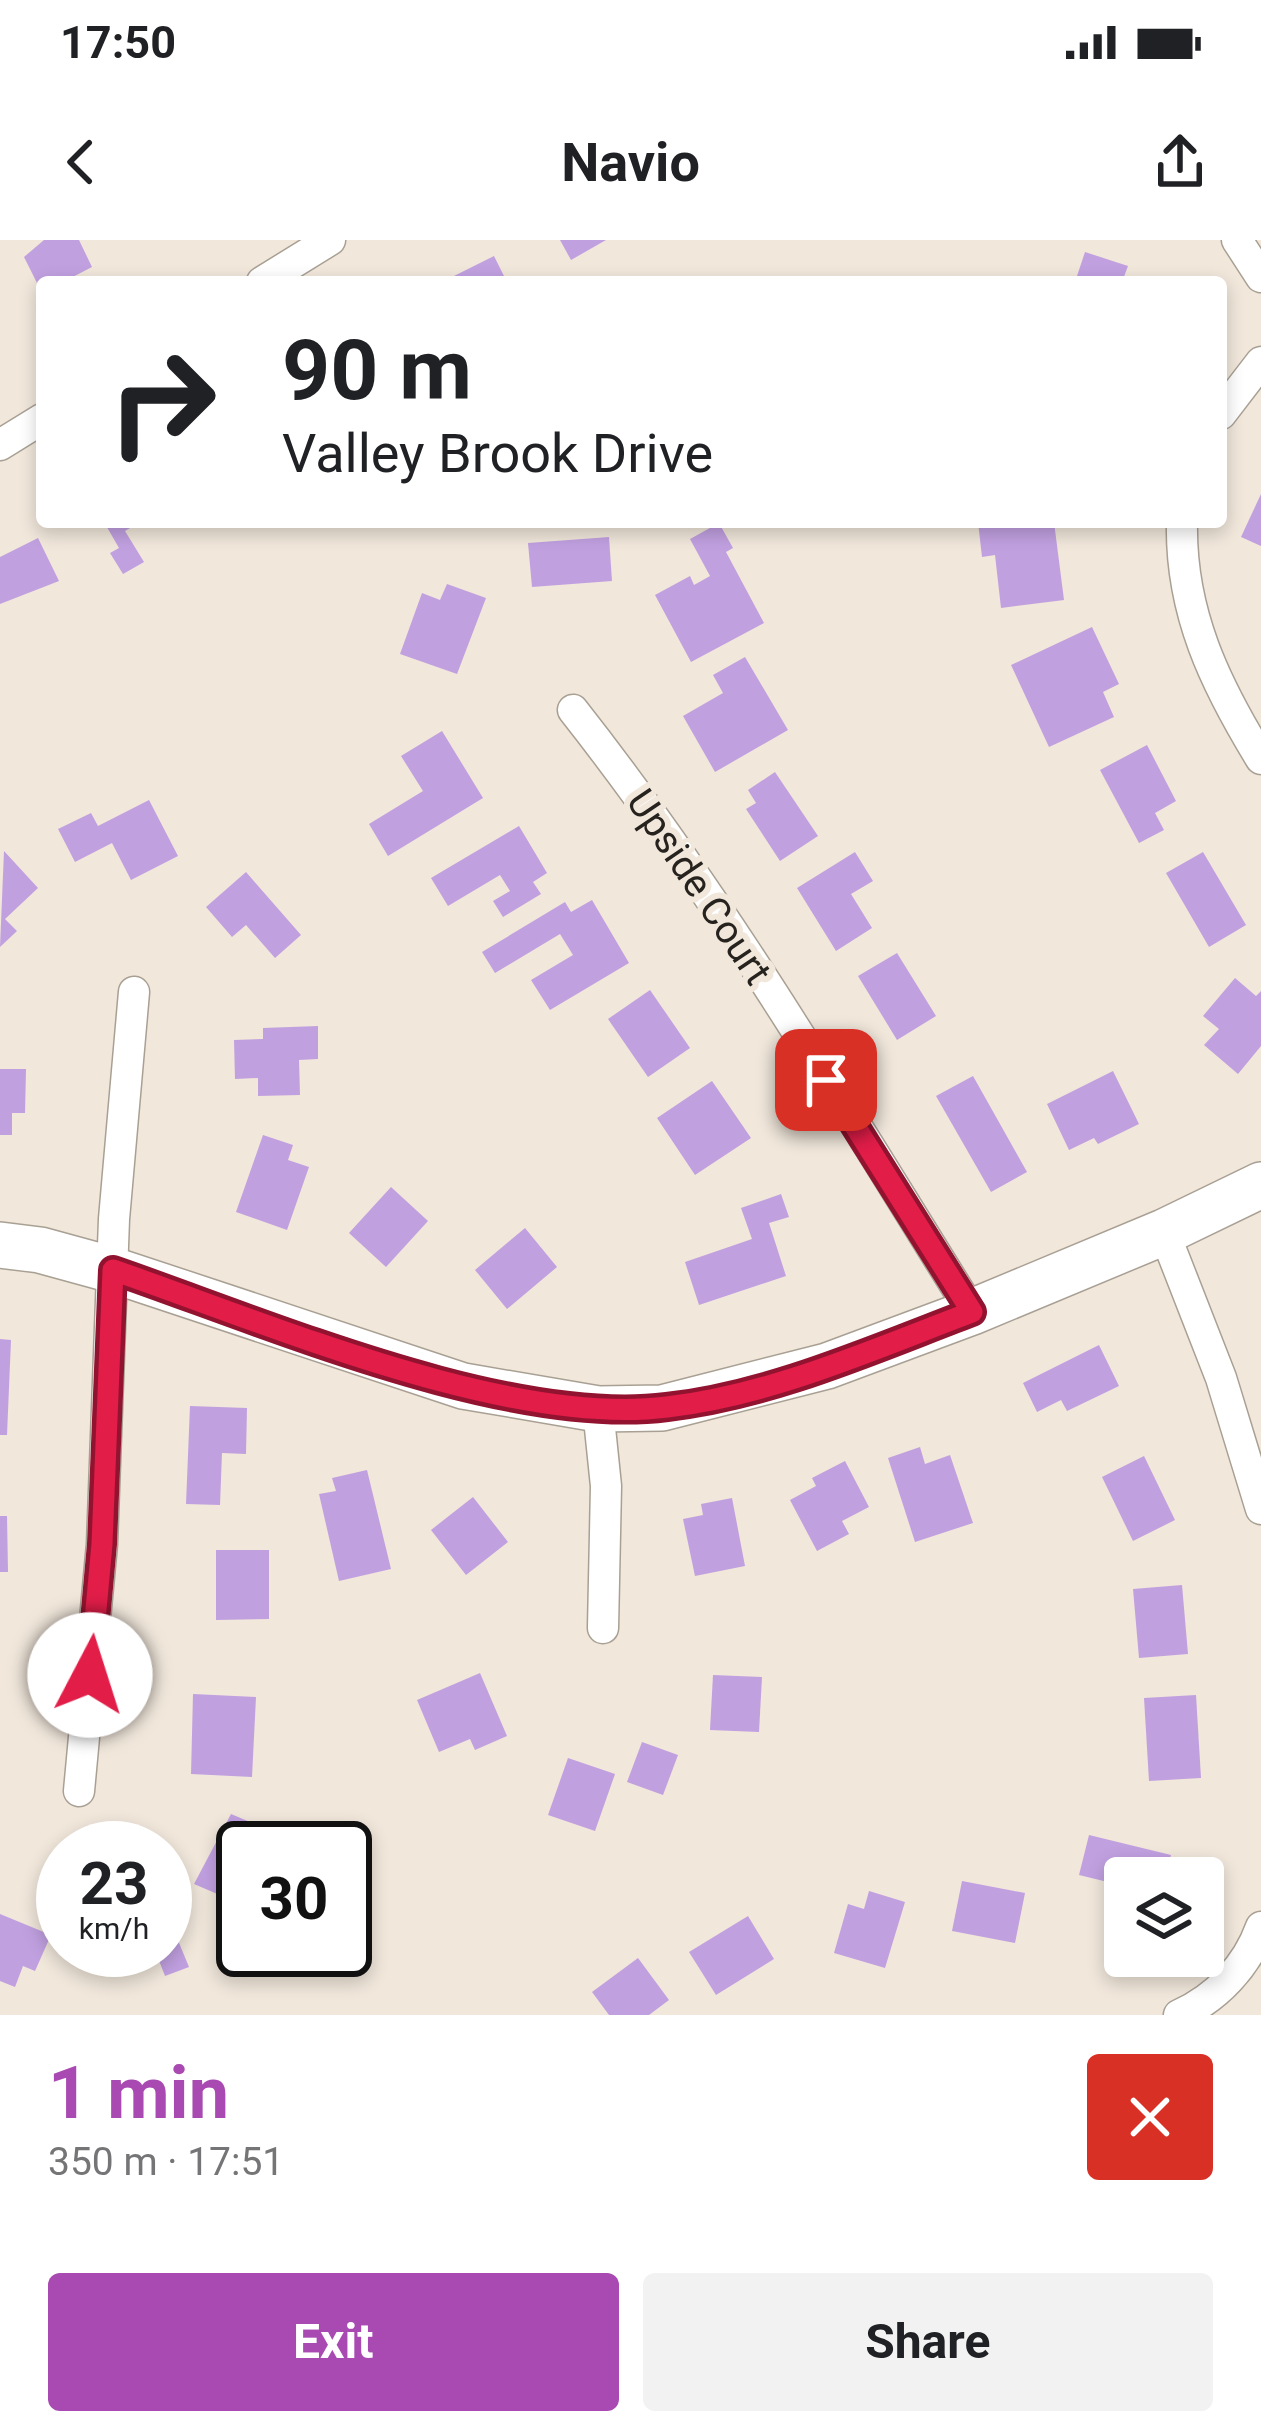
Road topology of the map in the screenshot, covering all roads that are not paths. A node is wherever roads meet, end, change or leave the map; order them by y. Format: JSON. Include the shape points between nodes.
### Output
{"nodes":[{"id":1,"x":330,"y":240,"type":"edge"},
{"id":2,"x":1237,"y":240,"type":"edge"},
{"id":3,"x":272,"y":276,"type":"edge"},
{"id":4,"x":1261,"y":277,"type":"edge"},
{"id":5,"x":1261,"y":362,"type":"edge"},
{"id":6,"x":1227,"y":406,"type":"edge"},
{"id":7,"x":36,"y":422,"type":"edge"},
{"id":8,"x":0,"y":445,"type":"edge"},
{"id":9,"x":1182,"y":528,"type":"edge"},
{"id":10,"x":573,"y":710,"type":"dead end"},
{"id":11,"x":1261,"y":759,"type":"edge"},
{"id":12,"x":134,"y":992,"type":"dead end"},
{"id":13,"x":1261,"y":1185,"type":"edge"},
{"id":14,"x":1164,"y":1232,"type":"junction"},
{"id":15,"x":0,"y":1246,"type":"edge"},
{"id":16,"x":113,"y":1270,"type":"junction"},
{"id":17,"x":972,"y":1312,"type":"junction"},
{"id":18,"x":598,"y":1409,"type":"junction"},
{"id":19,"x":1261,"y":1509,"type":"edge"},
{"id":20,"x":604,"y":1628,"type":"dead end"},
{"id":21,"x":79,"y":1790,"type":"dead end"},
{"id":22,"x":1261,"y":1927,"type":"edge"},
{"id":23,"x":1179,"y":2015,"type":"edge"}],
"edges":[{"from":1,"to":3,"type":"street"},
{"from":2,"to":4,"type":"street"},
{"from":5,"to":6,"type":"street"},
{"from":7,"to":8,"type":"street"},
{"from":9,"to":11,"type":"street","via":[[1193,624]]},
{"from":10,"to":17,"type":"street","name":"Upside Court","via":[[801,1040]]},
{"from":12,"to":16,"type":"street"},
{"from":13,"to":14,"type":"street"},
{"from":14,"to":17,"type":"street"},
{"from":14,"to":19,"type":"street"},
{"from":15,"to":16,"type":"street"},
{"from":16,"to":18,"type":"street","via":[[463,1386]]},
{"from":16,"to":21,"type":"street","via":[[102,1544]]},
{"from":17,"to":18,"type":"street","via":[[703,1402]]},
{"from":18,"to":20,"type":"street"},
{"from":22,"to":23,"type":"street","via":[[1215,1993]]}]}
